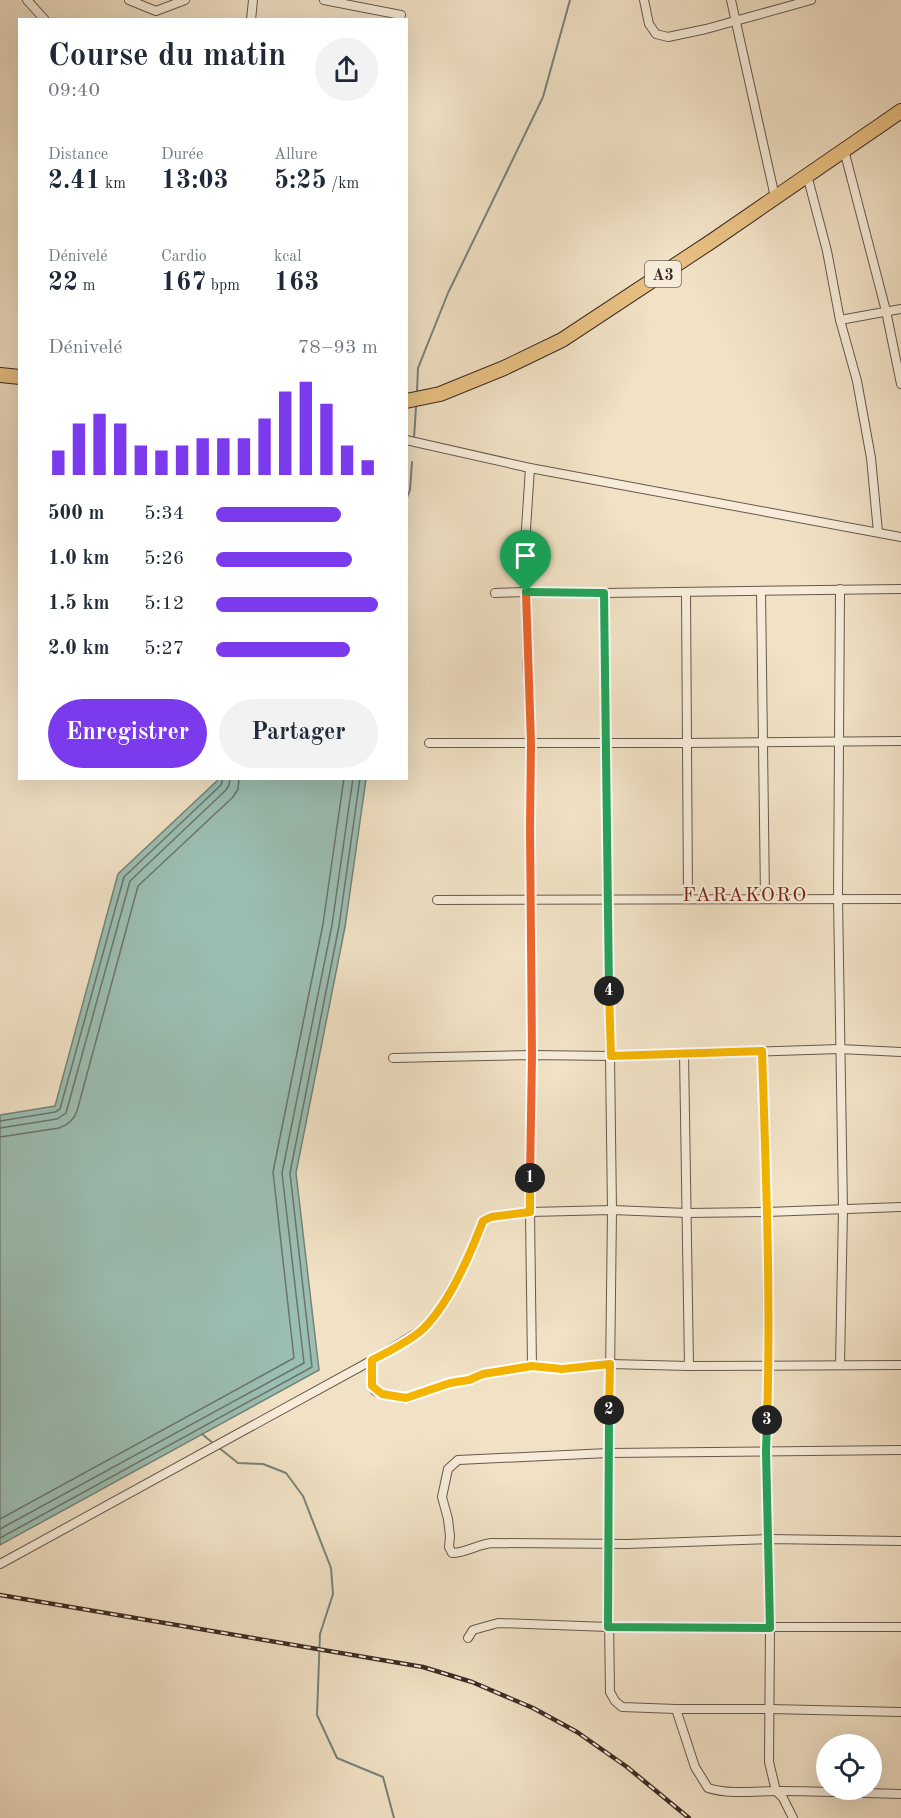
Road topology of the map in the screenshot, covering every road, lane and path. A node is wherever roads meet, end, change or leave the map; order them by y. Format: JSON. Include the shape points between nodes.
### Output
{"nodes":[{"id":1,"x":27,"y":0,"type":"edge"},
{"id":2,"x":129,"y":0,"type":"edge"},
{"id":3,"x":185,"y":0,"type":"edge"},
{"id":4,"x":253,"y":0,"type":"edge"},
{"id":5,"x":324,"y":0,"type":"edge"},
{"id":6,"x":644,"y":0,"type":"edge"},
{"id":7,"x":731,"y":0,"type":"edge"},
{"id":8,"x":811,"y":0,"type":"edge"},
{"id":9,"x":401,"y":15,"type":"dead end"},
{"id":10,"x":43,"y":18,"type":"edge"},
{"id":11,"x":251,"y":18,"type":"edge"},
{"id":12,"x":735,"y":20,"type":"junction"},
{"id":13,"x":901,"y":111,"type":"edge"},
{"id":14,"x":844,"y":150,"type":"junction"},
{"id":15,"x":807,"y":175,"type":"junction"},
{"id":16,"x":775,"y":197,"type":"junction"},
{"id":17,"x":901,"y":309,"type":"edge"},
{"id":18,"x":886,"y":311,"type":"junction"},
{"id":19,"x":840,"y":320,"type":"junction"},
{"id":20,"x":0,"y":375,"type":"edge"},
{"id":21,"x":18,"y":377,"type":"edge"},
{"id":22,"x":901,"y":384,"type":"edge"},
{"id":23,"x":408,"y":401,"type":"edge"},
{"id":24,"x":408,"y":440,"type":"edge"},
{"id":25,"x":530,"y":468,"type":"junction"},
{"id":26,"x":878,"y":532,"type":"junction"},
{"id":27,"x":901,"y":537,"type":"edge"},
{"id":28,"x":840,"y":589,"type":"junction"},
{"id":29,"x":901,"y":589,"type":"edge"},
{"id":30,"x":526,"y":592,"type":"junction"},
{"id":31,"x":686,"y":592,"type":"junction"},
{"id":32,"x":761,"y":592,"type":"junction"},
{"id":33,"x":495,"y":593,"type":"dead end"},
{"id":34,"x":604,"y":593,"type":"junction"},
{"id":35,"x":840,"y":741,"type":"junction"},
{"id":36,"x":901,"y":741,"type":"edge"},
{"id":37,"x":605,"y":742,"type":"junction"},
{"id":38,"x":764,"y":742,"type":"junction"},
{"id":39,"x":429,"y":743,"type":"dead end"},
{"id":40,"x":531,"y":743,"type":"junction"},
{"id":41,"x":687,"y":743,"type":"junction"},
{"id":42,"x":688,"y":898,"type":"junction"},
{"id":43,"x":765,"y":898,"type":"junction"},
{"id":44,"x":838,"y":898,"type":"junction"},
{"id":45,"x":531,"y":899,"type":"junction"},
{"id":46,"x":607,"y":899,"type":"junction"},
{"id":47,"x":901,"y":899,"type":"edge"},
{"id":48,"x":437,"y":900,"type":"dead end"},
{"id":49,"x":840,"y":1049,"type":"junction"},
{"id":50,"x":762,"y":1051,"type":"junction"},
{"id":51,"x":901,"y":1052,"type":"edge"},
{"id":52,"x":684,"y":1053,"type":"junction"},
{"id":53,"x":532,"y":1055,"type":"junction"},
{"id":54,"x":611,"y":1056,"type":"junction"},
{"id":55,"x":393,"y":1058,"type":"dead end"},
{"id":56,"x":901,"y":1208,"type":"edge"},
{"id":57,"x":843,"y":1209,"type":"junction"},
{"id":58,"x":612,"y":1210,"type":"junction"},
{"id":59,"x":530,"y":1212,"type":"junction"},
{"id":60,"x":767,"y":1212,"type":"junction"},
{"id":61,"x":687,"y":1213,"type":"junction"},
{"id":62,"x":372,"y":1360,"type":"junction"},
{"id":63,"x":610,"y":1364,"type":"junction"},
{"id":64,"x":840,"y":1365,"type":"junction"},
{"id":65,"x":901,"y":1365,"type":"edge"},
{"id":66,"x":532,"y":1366,"type":"junction"},
{"id":67,"x":689,"y":1366,"type":"junction"},
{"id":68,"x":768,"y":1366,"type":"junction"},
{"id":69,"x":901,"y":1450,"type":"edge"},
{"id":70,"x":766,"y":1451,"type":"junction"},
{"id":71,"x":608,"y":1454,"type":"junction"},
{"id":72,"x":768,"y":1539,"type":"junction"},
{"id":73,"x":901,"y":1541,"type":"edge"},
{"id":74,"x":608,"y":1543,"type":"junction"},
{"id":75,"x":0,"y":1564,"type":"edge"},
{"id":76,"x":608,"y":1627,"type":"junction"},
{"id":77,"x":901,"y":1627,"type":"edge"},
{"id":78,"x":770,"y":1628,"type":"junction"},
{"id":79,"x":468,"y":1638,"type":"dead end"},
{"id":80,"x":676,"y":1709,"type":"junction"},
{"id":81,"x":770,"y":1709,"type":"junction"},
{"id":82,"x":901,"y":1712,"type":"edge"},
{"id":83,"x":777,"y":1791,"type":"junction"},
{"id":84,"x":901,"y":1794,"type":"edge"},
{"id":85,"x":793,"y":1818,"type":"edge"}],
"edges":[{"from":1,"to":10,"type":"street"},
{"from":2,"to":3,"type":"street","via":[[156,11]]},
{"from":4,"to":11,"type":"street"},
{"from":5,"to":9,"type":"street"},
{"from":6,"to":12,"type":"street","via":[[649,24],[656,34],[668,36]]},
{"from":7,"to":12,"type":"street"},
{"from":8,"to":12,"type":"street"},
{"from":12,"to":16,"type":"street"},
{"from":13,"to":14,"type":"highway","number":"A3"},
{"from":14,"to":15,"type":"highway","number":"A3"},
{"from":14,"to":18,"type":"street"},
{"from":15,"to":16,"type":"highway","number":"A3"},
{"from":15,"to":19,"type":"street"},
{"from":16,"to":23,"type":"highway","number":"A3","via":[[562,340],[440,394]]},
{"from":17,"to":18,"type":"street"},
{"from":18,"to":19,"type":"street"},
{"from":18,"to":22,"type":"street"},
{"from":19,"to":26,"type":"street","via":[[857,381],[871,458]]},
{"from":20,"to":21,"type":"highway"},
{"from":24,"to":25,"type":"street"},
{"from":25,"to":26,"type":"street"},
{"from":25,"to":30,"type":"street"},
{"from":26,"to":27,"type":"street"},
{"from":28,"to":29,"type":"street"},
{"from":28,"to":32,"type":"street"},
{"from":28,"to":35,"type":"street"},
{"from":30,"to":33,"type":"street"},
{"from":30,"to":34,"type":"street"},
{"from":30,"to":40,"type":"street"},
{"from":31,"to":32,"type":"street"},
{"from":31,"to":34,"type":"street"},
{"from":31,"to":41,"type":"street"},
{"from":32,"to":38,"type":"street"},
{"from":34,"to":37,"type":"street"},
{"from":35,"to":36,"type":"street"},
{"from":35,"to":38,"type":"street"},
{"from":35,"to":44,"type":"street"},
{"from":37,"to":40,"type":"street"},
{"from":37,"to":41,"type":"street"},
{"from":37,"to":46,"type":"street"},
{"from":38,"to":41,"type":"street"},
{"from":38,"to":43,"type":"street"},
{"from":39,"to":40,"type":"street"},
{"from":40,"to":45,"type":"street"},
{"from":41,"to":42,"type":"street"},
{"from":42,"to":43,"type":"street"},
{"from":42,"to":46,"type":"street"},
{"from":43,"to":44,"type":"street"},
{"from":44,"to":47,"type":"street"},
{"from":44,"to":49,"type":"street"},
{"from":45,"to":46,"type":"street"},
{"from":45,"to":48,"type":"street"},
{"from":45,"to":53,"type":"street"},
{"from":46,"to":54,"type":"street"},
{"from":49,"to":50,"type":"street"},
{"from":49,"to":51,"type":"street"},
{"from":49,"to":57,"type":"street"},
{"from":50,"to":52,"type":"street"},
{"from":50,"to":60,"type":"street"},
{"from":52,"to":54,"type":"street"},
{"from":52,"to":61,"type":"street"},
{"from":53,"to":54,"type":"street"},
{"from":53,"to":55,"type":"street"},
{"from":53,"to":59,"type":"street"},
{"from":54,"to":58,"type":"street"},
{"from":56,"to":57,"type":"street"},
{"from":57,"to":60,"type":"street"},
{"from":57,"to":64,"type":"street"},
{"from":58,"to":59,"type":"street"},
{"from":58,"to":61,"type":"street"},
{"from":58,"to":63,"type":"street"},
{"from":59,"to":62,"type":"street","via":[[483,1221],[441,1308],[423,1329]]},
{"from":59,"to":66,"type":"street"},
{"from":60,"to":61,"type":"street"},
{"from":60,"to":68,"type":"street"},
{"from":61,"to":67,"type":"street"},
{"from":62,"to":66,"type":"street","via":[[375,1390],[406,1398],[483,1374]]},
{"from":62,"to":75,"type":"street"},
{"from":63,"to":66,"type":"street","via":[[562,1369]]},
{"from":63,"to":67,"type":"street"},
{"from":63,"to":71,"type":"street"},
{"from":64,"to":65,"type":"street"},
{"from":64,"to":68,"type":"street"},
{"from":67,"to":68,"type":"street"},
{"from":68,"to":70,"type":"street"},
{"from":69,"to":70,"type":"street"},
{"from":70,"to":71,"type":"street"},
{"from":70,"to":72,"type":"street"},
{"from":71,"to":74,"type":"street"},
{"from":71,"to":74,"type":"street","via":[[458,1460],[448,1469],[442,1497],[452,1553],[486,1543]]},
{"from":72,"to":73,"type":"street"},
{"from":72,"to":74,"type":"street"},
{"from":72,"to":78,"type":"street"},
{"from":74,"to":76,"type":"street"},
{"from":76,"to":78,"type":"street"},
{"from":76,"to":79,"type":"street","via":[[498,1623],[473,1630]]},
{"from":76,"to":80,"type":"street","via":[[610,1692],[615,1701],[622,1707]]},
{"from":77,"to":78,"type":"street"},
{"from":78,"to":81,"type":"street"},
{"from":80,"to":81,"type":"street"},
{"from":80,"to":83,"type":"street","via":[[695,1767],[708,1788]]},
{"from":81,"to":82,"type":"street"},
{"from":81,"to":83,"type":"street","via":[[769,1761]]},
{"from":83,"to":84,"type":"street"},
{"from":83,"to":85,"type":"street"}]}
